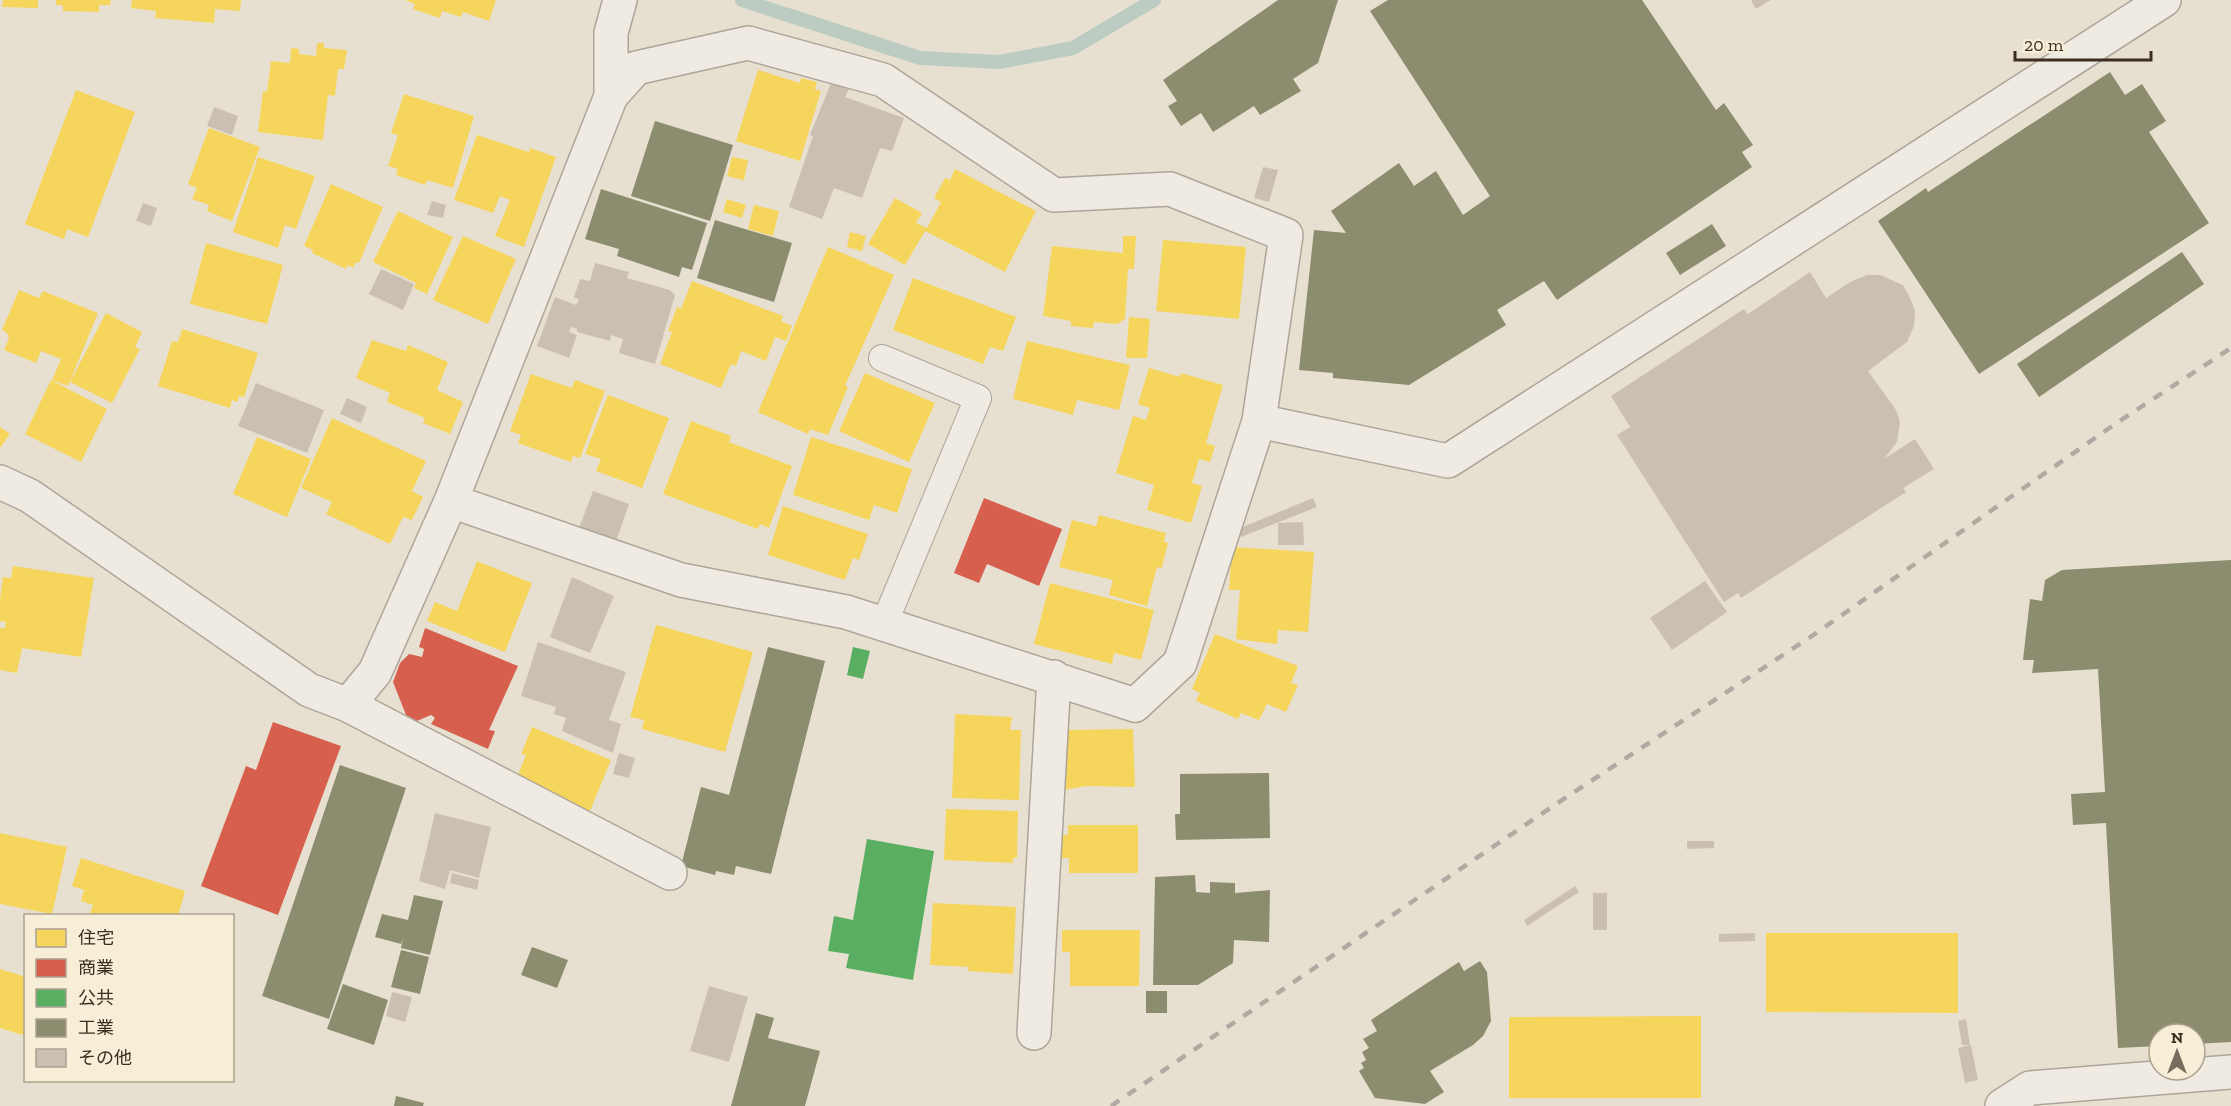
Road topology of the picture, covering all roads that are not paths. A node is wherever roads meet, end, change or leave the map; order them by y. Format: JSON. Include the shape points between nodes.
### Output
{"nodes":[{"id":1,"x":620,"y":0,"type":"edge"},
{"id":2,"x":2163,"y":0,"type":"edge"},
{"id":3,"x":611,"y":96,"type":"junction"},
{"id":4,"x":882,"y":358,"type":"dead end"},
{"id":5,"x":1259,"y":422,"type":"junction"},
{"id":6,"x":0,"y":482,"type":"edge"},
{"id":7,"x":451,"y":501,"type":"junction"},
{"id":8,"x":884,"y":624,"type":"junction"},
{"id":9,"x":1054,"y":677,"type":"junction"},
{"id":10,"x":348,"y":705,"type":"junction"},
{"id":11,"x":670,"y":873,"type":"dead end"},
{"id":12,"x":1034,"y":1033,"type":"dead end"},
{"id":13,"x":2231,"y":1072,"type":"edge"},
{"id":14,"x":2001,"y":1106,"type":"edge"}],
"edges":[{"from":1,"to":3,"type":"street","via":[[611,33]]},
{"from":2,"to":5,"type":"street","via":[[1448,461]]},
{"from":3,"to":5,"type":"street","via":[[636,68],[748,43],[883,80],[1054,195],[1170,189],[1286,235]]},
{"from":3,"to":7,"type":"street"},
{"from":4,"to":8,"type":"lane","via":[[978,398]]},
{"from":5,"to":9,"type":"street","via":[[1180,663],[1134,705]]},
{"from":6,"to":10,"type":"street","via":[[30,496],[309,690]]},
{"from":7,"to":8,"type":"street","via":[[681,580],[846,612]]},
{"from":7,"to":10,"type":"street","via":[[375,672]]},
{"from":8,"to":9,"type":"street"},
{"from":9,"to":12,"type":"street"},
{"from":10,"to":11,"type":"street"},
{"from":13,"to":14,"type":"street","via":[[2030,1088]]}]}
